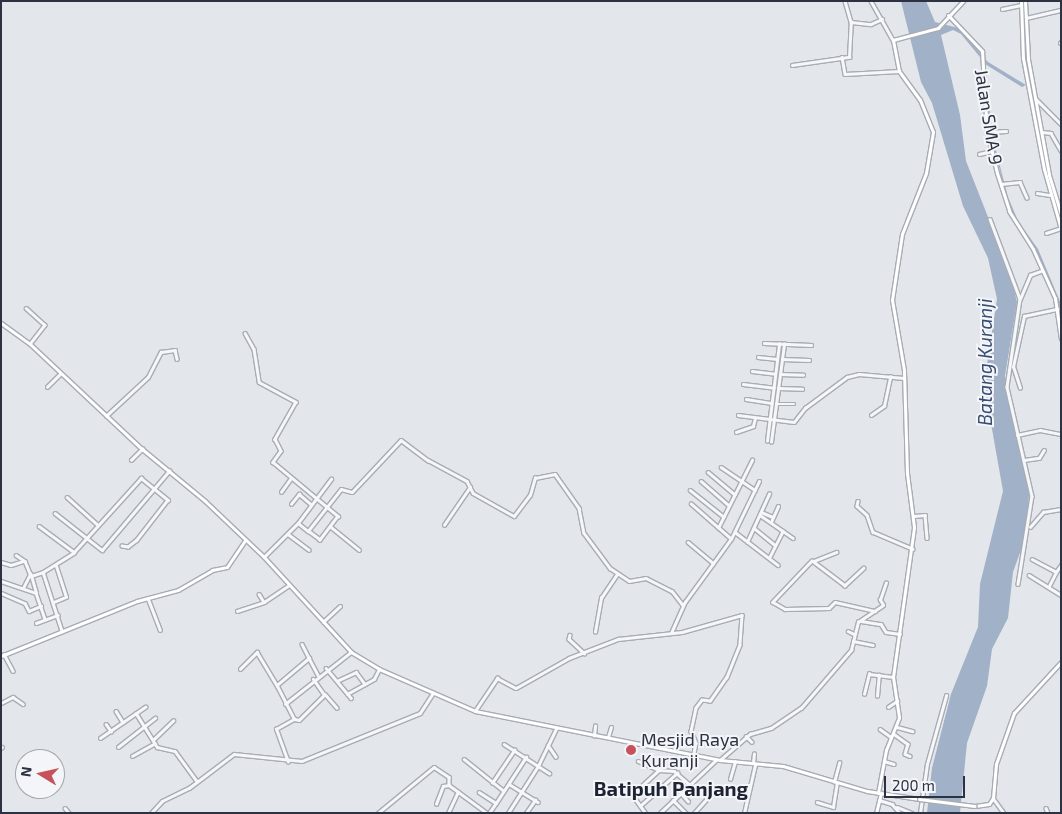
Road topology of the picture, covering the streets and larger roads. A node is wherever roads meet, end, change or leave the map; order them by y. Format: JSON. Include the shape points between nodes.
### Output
{"nodes":[{"id":1,"x":845,"y":1,"type":"edge"},
{"id":2,"x":870,"y":1,"type":"edge"},
{"id":3,"x":963,"y":1,"type":"edge"},
{"id":4,"x":1022,"y":2,"type":"edge"},
{"id":5,"x":1002,"y":9,"type":"dead end"},
{"id":6,"x":1061,"y":10,"type":"edge"},
{"id":7,"x":948,"y":15,"type":"junction"},
{"id":8,"x":1024,"y":18,"type":"junction"},
{"id":9,"x":882,"y":19,"type":"junction"},
{"id":10,"x":852,"y":22,"type":"junction"},
{"id":11,"x":893,"y":40,"type":"junction"},
{"id":12,"x":842,"y":57,"type":"junction"},
{"id":13,"x":792,"y":65,"type":"dead end"},
{"id":14,"x":899,"y":71,"type":"junction"},
{"id":15,"x":1035,"y":101,"type":"junction"},
{"id":16,"x":1061,"y":124,"type":"edge"},
{"id":17,"x":1006,"y":130,"type":"dead end"},
{"id":18,"x":991,"y":132,"type":"junction"},
{"id":19,"x":1042,"y":132,"type":"junction"},
{"id":20,"x":1061,"y":139,"type":"edge"},
{"id":21,"x":1056,"y":141,"type":"junction"},
{"id":22,"x":1061,"y":150,"type":"edge"},
{"id":23,"x":992,"y":151,"type":"junction"},
{"id":24,"x":979,"y":154,"type":"dead end"},
{"id":25,"x":1003,"y":184,"type":"junction"},
{"id":26,"x":1037,"y":193,"type":"dead end"},
{"id":27,"x":1052,"y":196,"type":"junction"},
{"id":28,"x":1027,"y":198,"type":"dead end"},
{"id":29,"x":1061,"y":214,"type":"edge"},
{"id":30,"x":990,"y":219,"type":"dead end"},
{"id":31,"x":1061,"y":229,"type":"edge"},
{"id":32,"x":1046,"y":233,"type":"dead end"},
{"id":33,"x":1042,"y":271,"type":"junction"},
{"id":34,"x":1020,"y":299,"type":"junction"},
{"id":35,"x":26,"y":308,"type":"dead end"},
{"id":36,"x":1057,"y":309,"type":"junction"},
{"id":37,"x":1,"y":323,"type":"edge"},
{"id":38,"x":245,"y":333,"type":"dead end"},
{"id":39,"x":1061,"y":339,"type":"edge"},
{"id":40,"x":764,"y":342,"type":"dead end"},
{"id":41,"x":30,"y":344,"type":"junction"},
{"id":42,"x":779,"y":344,"type":"junction"},
{"id":43,"x":784,"y":344,"type":"junction"},
{"id":44,"x":811,"y":345,"type":"dead end"},
{"id":45,"x":758,"y":356,"type":"dead end"},
{"id":46,"x":177,"y":359,"type":"dead end"},
{"id":47,"x":777,"y":359,"type":"junction"},
{"id":48,"x":782,"y":359,"type":"junction"},
{"id":49,"x":809,"y":360,"type":"dead end"},
{"id":50,"x":752,"y":371,"type":"dead end"},
{"id":51,"x":60,"y":374,"type":"junction"},
{"id":52,"x":776,"y":374,"type":"junction"},
{"id":53,"x":780,"y":374,"type":"junction"},
{"id":54,"x":803,"y":375,"type":"dead end"},
{"id":55,"x":890,"y":377,"type":"junction"},
{"id":56,"x":904,"y":378,"type":"junction"},
{"id":57,"x":743,"y":384,"type":"dead end"},
{"id":58,"x":47,"y":387,"type":"dead end"},
{"id":59,"x":774,"y":388,"type":"junction"},
{"id":60,"x":778,"y":388,"type":"junction"},
{"id":61,"x":1020,"y":388,"type":"dead end"},
{"id":62,"x":802,"y":390,"type":"dead end"},
{"id":63,"x":746,"y":399,"type":"dead end"},
{"id":64,"x":772,"y":403,"type":"junction"},
{"id":65,"x":776,"y":404,"type":"junction"},
{"id":66,"x":794,"y":404,"type":"dead end"},
{"id":67,"x":738,"y":416,"type":"dead end"},
{"id":68,"x":871,"y":416,"type":"dead end"},
{"id":69,"x":106,"y":417,"type":"junction"},
{"id":70,"x":755,"y":418,"type":"junction"},
{"id":71,"x":770,"y":420,"type":"junction"},
{"id":72,"x":774,"y":421,"type":"junction"},
{"id":73,"x":736,"y":432,"type":"dead end"},
{"id":74,"x":1061,"y":434,"type":"edge"},
{"id":75,"x":1017,"y":435,"type":"junction"},
{"id":76,"x":767,"y":440,"type":"dead end"},
{"id":77,"x":771,"y":442,"type":"dead end"},
{"id":78,"x":142,"y":449,"type":"junction"},
{"id":79,"x":1044,"y":450,"type":"dead end"},
{"id":80,"x":130,"y":460,"type":"dead end"},
{"id":81,"x":752,"y":460,"type":"dead end"},
{"id":82,"x":1024,"y":460,"type":"junction"},
{"id":83,"x":721,"y":467,"type":"dead end"},
{"id":84,"x":169,"y":471,"type":"junction"},
{"id":85,"x":708,"y":472,"type":"dead end"},
{"id":86,"x":291,"y":478,"type":"junction"},
{"id":87,"x":330,"y":479,"type":"dead end"},
{"id":88,"x":701,"y":481,"type":"dead end"},
{"id":89,"x":759,"y":481,"type":"dead end"},
{"id":90,"x":741,"y":483,"type":"junction"},
{"id":91,"x":470,"y":487,"type":"junction"},
{"id":92,"x":155,"y":488,"type":"junction"},
{"id":93,"x":303,"y":488,"type":"junction"},
{"id":94,"x":690,"y":490,"type":"dead end"},
{"id":95,"x":755,"y":490,"type":"junction"},
{"id":96,"x":280,"y":492,"type":"dead end"},
{"id":97,"x":299,"y":494,"type":"junction"},
{"id":98,"x":769,"y":494,"type":"dead end"},
{"id":99,"x":735,"y":495,"type":"junction"},
{"id":100,"x":67,"y":497,"type":"dead end"},
{"id":101,"x":316,"y":498,"type":"junction"},
{"id":102,"x":858,"y":501,"type":"dead end"},
{"id":103,"x":291,"y":504,"type":"dead end"},
{"id":104,"x":311,"y":504,"type":"junction"},
{"id":105,"x":691,"y":504,"type":"dead end"},
{"id":106,"x":729,"y":505,"type":"junction"},
{"id":107,"x":778,"y":506,"type":"dead end"},
{"id":108,"x":327,"y":508,"type":"junction"},
{"id":109,"x":1061,"y":509,"type":"edge"},
{"id":110,"x":55,"y":513,"type":"dead end"},
{"id":111,"x":761,"y":513,"type":"junction"},
{"id":112,"x":916,"y":515,"type":"junction"},
{"id":113,"x":724,"y":517,"type":"junction"},
{"id":114,"x":773,"y":517,"type":"junction"},
{"id":115,"x":771,"y":522,"type":"junction"},
{"id":116,"x":298,"y":523,"type":"junction"},
{"id":117,"x":97,"y":524,"type":"junction"},
{"id":118,"x":444,"y":524,"type":"dead end"},
{"id":119,"x":39,"y":526,"type":"dead end"},
{"id":120,"x":331,"y":527,"type":"junction"},
{"id":121,"x":718,"y":528,"type":"junction"},
{"id":122,"x":754,"y":528,"type":"junction"},
{"id":123,"x":1030,"y":528,"type":"junction"},
{"id":124,"x":308,"y":531,"type":"junction"},
{"id":125,"x":783,"y":531,"type":"junction"},
{"id":126,"x":734,"y":532,"type":"junction"},
{"id":127,"x":288,"y":534,"type":"junction"},
{"id":128,"x":793,"y":538,"type":"dead end"},
{"id":129,"x":926,"y":538,"type":"dead end"},
{"id":130,"x":86,"y":539,"type":"junction"},
{"id":131,"x":245,"y":540,"type":"junction"},
{"id":132,"x":731,"y":540,"type":"junction"},
{"id":133,"x":688,"y":542,"type":"dead end"},
{"id":134,"x":747,"y":542,"type":"junction"},
{"id":135,"x":775,"y":544,"type":"junction"},
{"id":136,"x":122,"y":546,"type":"dead end"},
{"id":137,"x":913,"y":549,"type":"junction"},
{"id":138,"x":309,"y":550,"type":"dead end"},
{"id":139,"x":359,"y":550,"type":"dead end"},
{"id":140,"x":74,"y":552,"type":"junction"},
{"id":141,"x":836,"y":552,"type":"dead end"},
{"id":142,"x":16,"y":555,"type":"dead end"},
{"id":143,"x":264,"y":557,"type":"junction"},
{"id":144,"x":769,"y":558,"type":"junction"},
{"id":145,"x":1032,"y":559,"type":"dead end"},
{"id":146,"x":25,"y":561,"type":"junction"},
{"id":147,"x":814,"y":561,"type":"junction"},
{"id":148,"x":1,"y":562,"type":"edge"},
{"id":149,"x":713,"y":564,"type":"junction"},
{"id":150,"x":778,"y":565,"type":"dead end"},
{"id":151,"x":1061,"y":565,"type":"edge"},
{"id":152,"x":56,"y":566,"type":"junction"},
{"id":153,"x":864,"y":568,"type":"dead end"},
{"id":154,"x":43,"y":572,"type":"junction"},
{"id":155,"x":1056,"y":572,"type":"junction"},
{"id":156,"x":618,"y":573,"type":"junction"},
{"id":157,"x":30,"y":575,"type":"junction"},
{"id":158,"x":1029,"y":575,"type":"dead end"},
{"id":159,"x":1,"y":581,"type":"edge"},
{"id":160,"x":886,"y":583,"type":"dead end"},
{"id":161,"x":1018,"y":584,"type":"dead end"},
{"id":162,"x":288,"y":586,"type":"junction"},
{"id":163,"x":1048,"y":587,"type":"junction"},
{"id":164,"x":22,"y":588,"type":"junction"},
{"id":165,"x":1,"y":593,"type":"edge"},
{"id":166,"x":36,"y":593,"type":"junction"},
{"id":167,"x":259,"y":594,"type":"dead end"},
{"id":168,"x":1061,"y":595,"type":"edge"},
{"id":169,"x":148,"y":598,"type":"junction"},
{"id":170,"x":54,"y":602,"type":"junction"},
{"id":171,"x":264,"y":602,"type":"junction"},
{"id":172,"x":683,"y":605,"type":"junction"},
{"id":173,"x":40,"y":606,"type":"junction"},
{"id":174,"x":340,"y":606,"type":"dead end"},
{"id":175,"x":237,"y":611,"type":"dead end"},
{"id":176,"x":876,"y":612,"type":"junction"},
{"id":177,"x":58,"y":615,"type":"junction"},
{"id":178,"x":45,"y":619,"type":"junction"},
{"id":179,"x":859,"y":621,"type":"junction"},
{"id":180,"x":36,"y":623,"type":"dead end"},
{"id":181,"x":322,"y":623,"type":"junction"},
{"id":182,"x":160,"y":630,"type":"dead end"},
{"id":183,"x":62,"y":631,"type":"junction"},
{"id":184,"x":848,"y":631,"type":"dead end"},
{"id":185,"x":595,"y":632,"type":"dead end"},
{"id":186,"x":671,"y":633,"type":"junction"},
{"id":187,"x":854,"y":634,"type":"junction"},
{"id":188,"x":900,"y":634,"type":"junction"},
{"id":189,"x":570,"y":635,"type":"dead end"},
{"id":190,"x":853,"y":641,"type":"junction"},
{"id":191,"x":302,"y":644,"type":"dead end"},
{"id":192,"x":874,"y":645,"type":"dead end"},
{"id":193,"x":351,"y":652,"type":"junction"},
{"id":194,"x":584,"y":653,"type":"junction"},
{"id":195,"x":3,"y":655,"type":"edge"},
{"id":196,"x":309,"y":658,"type":"junction"},
{"id":197,"x":1061,"y":662,"type":"edge"},
{"id":198,"x":326,"y":668,"type":"junction"},
{"id":199,"x":240,"y":669,"type":"dead end"},
{"id":200,"x":379,"y":669,"type":"junction"},
{"id":201,"x":13,"y":671,"type":"dead end"},
{"id":202,"x":880,"y":674,"type":"junction"},
{"id":203,"x":318,"y":675,"type":"junction"},
{"id":204,"x":892,"y":677,"type":"junction"},
{"id":205,"x":313,"y":679,"type":"junction"},
{"id":206,"x":337,"y":681,"type":"junction"},
{"id":207,"x":365,"y":684,"type":"junction"},
{"id":208,"x":277,"y":685,"type":"junction"},
{"id":209,"x":325,"y":694,"type":"junction"},
{"id":210,"x":348,"y":694,"type":"junction"},
{"id":211,"x":433,"y":694,"type":"junction"},
{"id":212,"x":864,"y":694,"type":"dead end"},
{"id":213,"x":876,"y":696,"type":"dead end"},
{"id":214,"x":946,"y":696,"type":"dead end"},
{"id":215,"x":351,"y":698,"type":"dead end"},
{"id":216,"x":897,"y":701,"type":"junction"},
{"id":217,"x":1,"y":703,"type":"edge"},
{"id":218,"x":23,"y":704,"type":"dead end"},
{"id":219,"x":286,"y":704,"type":"junction"},
{"id":220,"x":145,"y":707,"type":"dead end"},
{"id":221,"x":337,"y":708,"type":"dead end"},
{"id":222,"x":888,"y":708,"type":"dead end"},
{"id":223,"x":116,"y":711,"type":"dead end"},
{"id":224,"x":475,"y":711,"type":"junction"},
{"id":225,"x":136,"y":713,"type":"junction"},
{"id":226,"x":155,"y":718,"type":"dead end"},
{"id":227,"x":294,"y":719,"type":"junction"},
{"id":228,"x":173,"y":721,"type":"dead end"},
{"id":229,"x":123,"y":722,"type":"junction"},
{"id":230,"x":106,"y":724,"type":"dead end"},
{"id":231,"x":596,"y":726,"type":"dead end"},
{"id":232,"x":611,"y":727,"type":"dead end"},
{"id":233,"x":897,"y":727,"type":"junction"},
{"id":234,"x":145,"y":728,"type":"junction"},
{"id":235,"x":556,"y":729,"type":"junction"},
{"id":236,"x":880,"y":729,"type":"dead end"},
{"id":237,"x":111,"y":731,"type":"junction"},
{"id":238,"x":912,"y":731,"type":"dead end"},
{"id":239,"x":594,"y":736,"type":"junction"},
{"id":240,"x":746,"y":736,"type":"junction"},
{"id":241,"x":893,"y":736,"type":"junction"},
{"id":242,"x":608,"y":737,"type":"junction"},
{"id":243,"x":100,"y":738,"type":"dead end"},
{"id":244,"x":154,"y":741,"type":"junction"},
{"id":245,"x":752,"y":742,"type":"dead end"},
{"id":246,"x":504,"y":744,"type":"dead end"},
{"id":247,"x":548,"y":745,"type":"junction"},
{"id":248,"x":118,"y":747,"type":"dead end"},
{"id":249,"x":514,"y":750,"type":"junction"},
{"id":250,"x":694,"y":752,"type":"junction"},
{"id":251,"x":754,"y":754,"type":"dead end"},
{"id":252,"x":132,"y":756,"type":"dead end"},
{"id":253,"x":910,"y":756,"type":"dead end"},
{"id":254,"x":526,"y":757,"type":"junction"},
{"id":255,"x":556,"y":757,"type":"dead end"},
{"id":256,"x":464,"y":759,"type":"dead end"},
{"id":257,"x":719,"y":759,"type":"junction"},
{"id":258,"x":638,"y":761,"type":"dead end"},
{"id":259,"x":884,"y":761,"type":"junction"},
{"id":260,"x":288,"y":762,"type":"junction"},
{"id":261,"x":735,"y":762,"type":"junction"},
{"id":262,"x":839,"y":763,"type":"dead end"},
{"id":263,"x":754,"y":764,"type":"junction"},
{"id":264,"x":894,"y":764,"type":"dead end"},
{"id":265,"x":538,"y":766,"type":"junction"},
{"id":266,"x":659,"y":770,"type":"junction"},
{"id":267,"x":549,"y":773,"type":"dead end"},
{"id":268,"x":677,"y":773,"type":"junction"},
{"id":269,"x":730,"y":779,"type":"dead end"},
{"id":270,"x":197,"y":781,"type":"junction"},
{"id":271,"x":835,"y":782,"type":"junction"},
{"id":272,"x":492,"y":783,"type":"junction"},
{"id":273,"x":509,"y":784,"type":"junction"},
{"id":274,"x":449,"y":785,"type":"junction"},
{"id":275,"x":690,"y":785,"type":"junction"},
{"id":276,"x":504,"y":791,"type":"junction"},
{"id":277,"x":458,"y":792,"type":"junction"},
{"id":278,"x":479,"y":792,"type":"dead end"},
{"id":279,"x":522,"y":792,"type":"junction"},
{"id":280,"x":879,"y":793,"type":"junction"},
{"id":281,"x":681,"y":794,"type":"junction"},
{"id":282,"x":711,"y":794,"type":"dead end"},
{"id":283,"x":993,"y":798,"type":"junction"},
{"id":284,"x":673,"y":800,"type":"junction"},
{"id":285,"x":880,"y":800,"type":"junction"},
{"id":286,"x":688,"y":801,"type":"dead end"},
{"id":287,"x":817,"y":802,"type":"dead end"},
{"id":288,"x":496,"y":803,"type":"junction"},
{"id":289,"x":436,"y":804,"type":"dead end"},
{"id":290,"x":640,"y":806,"type":"junction"},
{"id":291,"x":895,"y":807,"type":"junction"},
{"id":292,"x":65,"y":808,"type":"dead end"},
{"id":293,"x":1046,"y":808,"type":"dead end"},
{"id":294,"x":662,"y":812,"type":"edge"},
{"id":295,"x":69,"y":813,"type":"edge"},
{"id":296,"x":151,"y":813,"type":"edge"},
{"id":297,"x":378,"y":813,"type":"edge"},
{"id":298,"x":448,"y":813,"type":"edge"},
{"id":299,"x":488,"y":813,"type":"edge"},
{"id":300,"x":508,"y":813,"type":"edge"},
{"id":301,"x":526,"y":813,"type":"edge"},
{"id":302,"x":645,"y":813,"type":"edge"},
{"id":303,"x":686,"y":813,"type":"edge"},
{"id":304,"x":694,"y":813,"type":"edge"},
{"id":305,"x":744,"y":813,"type":"edge"},
{"id":306,"x":876,"y":813,"type":"edge"},
{"id":307,"x":900,"y":813,"type":"edge"},
{"id":308,"x":912,"y":813,"type":"edge"},
{"id":309,"x":920,"y":813,"type":"edge"},
{"id":310,"x":1004,"y":813,"type":"edge"},
{"id":311,"x":1048,"y":813,"type":"edge"}],
"edges":[{"from":1,"to":10,"type":"street"},
{"from":2,"to":9,"type":"street"},
{"from":3,"to":7,"type":"street"},
{"from":4,"to":5,"type":"street"},
{"from":4,"to":8,"type":"street"},
{"from":4,"to":15,"type":"street","via":[[1022,49]]},
{"from":6,"to":8,"type":"street"},
{"from":7,"to":11,"type":"street","via":[[937,28]]},
{"from":7,"to":18,"type":"street","name":"Jalan SMA 9","via":[[982,51]]},
{"from":8,"to":15,"type":"street"},
{"from":9,"to":10,"type":"street","via":[[871,24]]},
{"from":9,"to":11,"type":"street"},
{"from":10,"to":12,"type":"street","via":[[850,54]]},
{"from":11,"to":14,"type":"street"},
{"from":12,"to":13,"type":"street"},
{"from":12,"to":14,"type":"street","via":[[845,74]]},
{"from":14,"to":56,"type":"street","via":[[920,100],[933,132],[926,173],[906,220],[895,272],[892,306]]},
{"from":15,"to":16,"type":"street"},
{"from":15,"to":19,"type":"street"},
{"from":15,"to":27,"type":"street"},
{"from":17,"to":18,"type":"street"},
{"from":18,"to":23,"type":"street","name":"Jalan SMA 9"},
{"from":19,"to":21,"type":"street","via":[[1050,133]]},
{"from":19,"to":27,"type":"street"},
{"from":20,"to":21,"type":"street"},
{"from":21,"to":22,"type":"street"},
{"from":23,"to":24,"type":"street"},
{"from":23,"to":25,"type":"street","name":"Jalan SMA 9"},
{"from":25,"to":28,"type":"street","via":[[1021,183]]},
{"from":25,"to":33,"type":"street","name":"Jalan SMA 9","via":[[1009,212],[1033,249]]},
{"from":26,"to":27,"type":"street"},
{"from":27,"to":29,"type":"street"},
{"from":27,"to":31,"type":"street"},
{"from":30,"to":34,"type":"street"},
{"from":31,"to":32,"type":"street"},
{"from":33,"to":34,"type":"street","via":[[1030,275]]},
{"from":33,"to":36,"type":"street","name":"Jalan SMA 9"},
{"from":34,"to":75,"type":"street","via":[[1007,386]]},
{"from":35,"to":41,"type":"street","via":[[45,325]]},
{"from":36,"to":39,"type":"street","name":"Jalan SMA 9"},
{"from":36,"to":61,"type":"street","via":[[1024,316],[1013,367]]},
{"from":37,"to":41,"type":"street"},
{"from":38,"to":86,"type":"street","via":[[254,349],[259,382],[296,402],[275,439],[282,451],[273,462]]},
{"from":40,"to":42,"type":"street"},
{"from":41,"to":51,"type":"street"},
{"from":42,"to":43,"type":"street"},
{"from":42,"to":47,"type":"street"},
{"from":43,"to":44,"type":"street"},
{"from":43,"to":48,"type":"street"},
{"from":45,"to":47,"type":"street"},
{"from":46,"to":69,"type":"street","via":[[176,350],[161,352],[148,377]]},
{"from":47,"to":52,"type":"street"},
{"from":48,"to":49,"type":"street"},
{"from":48,"to":53,"type":"street"},
{"from":50,"to":52,"type":"street"},
{"from":51,"to":58,"type":"street"},
{"from":51,"to":69,"type":"street"},
{"from":52,"to":59,"type":"street"},
{"from":53,"to":54,"type":"street"},
{"from":53,"to":60,"type":"street"},
{"from":55,"to":56,"type":"street"},
{"from":55,"to":68,"type":"street","via":[[884,406]]},
{"from":55,"to":72,"type":"street","via":[[847,377],[804,408],[794,422]]},
{"from":56,"to":112,"type":"street","via":[[907,473]]},
{"from":57,"to":59,"type":"street"},
{"from":59,"to":64,"type":"street"},
{"from":60,"to":62,"type":"street"},
{"from":60,"to":65,"type":"street"},
{"from":63,"to":64,"type":"street"},
{"from":64,"to":71,"type":"street"},
{"from":65,"to":66,"type":"street"},
{"from":65,"to":72,"type":"street"},
{"from":67,"to":70,"type":"street"},
{"from":69,"to":78,"type":"street"},
{"from":70,"to":71,"type":"street"},
{"from":70,"to":73,"type":"street","via":[[753,426]]},
{"from":71,"to":72,"type":"street"},
{"from":71,"to":76,"type":"street"},
{"from":72,"to":77,"type":"street"},
{"from":74,"to":75,"type":"street","via":[[1040,430]]},
{"from":75,"to":82,"type":"street"},
{"from":78,"to":80,"type":"street"},
{"from":78,"to":84,"type":"street"},
{"from":79,"to":82,"type":"street","via":[[1039,458]]},
{"from":81,"to":90,"type":"street"},
{"from":82,"to":123,"type":"street","via":[[1032,496]]},
{"from":83,"to":90,"type":"street"},
{"from":84,"to":92,"type":"street"},
{"from":84,"to":131,"type":"street"},
{"from":85,"to":99,"type":"street"},
{"from":86,"to":93,"type":"street"},
{"from":86,"to":96,"type":"street"},
{"from":87,"to":101,"type":"street"},
{"from":88,"to":106,"type":"street"},
{"from":89,"to":95,"type":"street"},
{"from":90,"to":95,"type":"street"},
{"from":90,"to":99,"type":"street"},
{"from":91,"to":108,"type":"street","via":[[401,440],[357,488],[349,494],[342,489]]},
{"from":91,"to":118,"type":"street"},
{"from":91,"to":156,"type":"street","via":[[473,493],[514,516],[530,495],[535,478],[555,474],[579,508],[580,525],[588,540]]},
{"from":92,"to":117,"type":"street","via":[[139,478]]},
{"from":92,"to":130,"type":"street","via":[[102,550]]},
{"from":92,"to":136,"type":"street","via":[[168,500],[137,540],[128,547]]},
{"from":93,"to":97,"type":"street"},
{"from":93,"to":101,"type":"street"},
{"from":94,"to":113,"type":"street"},
{"from":95,"to":126,"type":"street"},
{"from":97,"to":103,"type":"street"},
{"from":97,"to":104,"type":"street"},
{"from":98,"to":111,"type":"street"},
{"from":99,"to":106,"type":"street"},
{"from":100,"to":117,"type":"street"},
{"from":101,"to":104,"type":"street"},
{"from":101,"to":108,"type":"street"},
{"from":102,"to":137,"type":"street","via":[[856,505],[867,515],[873,532]]},
{"from":104,"to":116,"type":"street"},
{"from":105,"to":121,"type":"street"},
{"from":106,"to":113,"type":"street"},
{"from":107,"to":114,"type":"street"},
{"from":108,"to":120,"type":"street","via":[[338,516]]},
{"from":108,"to":124,"type":"street"},
{"from":109,"to":123,"type":"street","via":[[1044,512]]},
{"from":110,"to":130,"type":"street"},
{"from":111,"to":114,"type":"street"},
{"from":111,"to":115,"type":"street"},
{"from":111,"to":122,"type":"street"},
{"from":112,"to":129,"type":"street","via":[[926,517]]},
{"from":112,"to":137,"type":"street"},
{"from":113,"to":121,"type":"street"},
{"from":114,"to":115,"type":"street"},
{"from":115,"to":125,"type":"street"},
{"from":116,"to":124,"type":"street"},
{"from":116,"to":127,"type":"street"},
{"from":117,"to":130,"type":"street"},
{"from":119,"to":140,"type":"street"},
{"from":120,"to":124,"type":"street","via":[[320,540]]},
{"from":120,"to":139,"type":"street"},
{"from":121,"to":132,"type":"street"},
{"from":122,"to":134,"type":"street"},
{"from":122,"to":135,"type":"street"},
{"from":123,"to":161,"type":"street"},
{"from":125,"to":128,"type":"street"},
{"from":125,"to":135,"type":"street"},
{"from":126,"to":132,"type":"street"},
{"from":126,"to":134,"type":"street"},
{"from":127,"to":138,"type":"street"},
{"from":127,"to":143,"type":"street"},
{"from":130,"to":140,"type":"street"},
{"from":131,"to":143,"type":"street"},
{"from":131,"to":169,"type":"street","via":[[230,565],[212,570],[178,590]]},
{"from":132,"to":149,"type":"street"},
{"from":133,"to":149,"type":"street"},
{"from":134,"to":144,"type":"street"},
{"from":135,"to":144,"type":"street"},
{"from":137,"to":188,"type":"street"},
{"from":140,"to":152,"type":"street"},
{"from":141,"to":147,"type":"street"},
{"from":142,"to":146,"type":"street"},
{"from":143,"to":162,"type":"street"},
{"from":144,"to":150,"type":"street"},
{"from":145,"to":155,"type":"street"},
{"from":146,"to":148,"type":"street","via":[[11,565]]},
{"from":146,"to":157,"type":"street"},
{"from":147,"to":153,"type":"street","via":[[829,578],[845,586]]},
{"from":147,"to":176,"type":"street","via":[[796,574],[774,600],[776,606],[829,608],[833,602],[845,602]]},
{"from":149,"to":172,"type":"street"},
{"from":151,"to":155,"type":"street"},
{"from":152,"to":154,"type":"street"},
{"from":152,"to":170,"type":"street","via":[[66,597]]},
{"from":154,"to":157,"type":"street"},
{"from":154,"to":170,"type":"street"},
{"from":155,"to":163,"type":"street"},
{"from":156,"to":172,"type":"street","via":[[629,581],[646,578],[659,584],[672,591]]},
{"from":156,"to":185,"type":"street","via":[[600,600]]},
{"from":157,"to":164,"type":"street"},
{"from":157,"to":166,"type":"street"},
{"from":158,"to":163,"type":"street"},
{"from":159,"to":164,"type":"street"},
{"from":160,"to":176,"type":"street","via":[[880,600],[883,606]]},
{"from":162,"to":171,"type":"street"},
{"from":162,"to":181,"type":"street"},
{"from":163,"to":168,"type":"street"},
{"from":164,"to":166,"type":"street"},
{"from":165,"to":173,"type":"street","via":[[25,603],[29,611]]},
{"from":166,"to":173,"type":"street"},
{"from":167,"to":171,"type":"street"},
{"from":169,"to":182,"type":"street"},
{"from":169,"to":183,"type":"street"},
{"from":170,"to":177,"type":"street"},
{"from":171,"to":175,"type":"street"},
{"from":172,"to":186,"type":"street"},
{"from":173,"to":178,"type":"street"},
{"from":174,"to":181,"type":"street"},
{"from":176,"to":179,"type":"street"},
{"from":177,"to":178,"type":"street"},
{"from":177,"to":183,"type":"street"},
{"from":178,"to":180,"type":"street"},
{"from":179,"to":187,"type":"street"},
{"from":179,"to":188,"type":"street","via":[[881,624],[888,632]]},
{"from":181,"to":193,"type":"street"},
{"from":183,"to":195,"type":"street"},
{"from":184,"to":187,"type":"street"},
{"from":186,"to":194,"type":"street","via":[[623,638]]},
{"from":186,"to":250,"type":"street","via":[[743,617],[740,645],[727,677],[710,701],[702,700],[696,708],[691,731],[696,743]]},
{"from":187,"to":190,"type":"street"},
{"from":188,"to":204,"type":"street"},
{"from":189,"to":194,"type":"street","via":[[569,639]]},
{"from":190,"to":192,"type":"street"},
{"from":190,"to":240,"type":"street","via":[[846,657],[801,708],[771,728]]},
{"from":191,"to":196,"type":"street"},
{"from":193,"to":198,"type":"street"},
{"from":193,"to":200,"type":"street"},
{"from":194,"to":224,"type":"street","via":[[520,686],[497,678]]},
{"from":195,"to":201,"type":"street"},
{"from":196,"to":203,"type":"street"},
{"from":196,"to":208,"type":"street"},
{"from":197,"to":283,"type":"street","via":[[1014,713],[996,764]]},
{"from":198,"to":203,"type":"street"},
{"from":198,"to":206,"type":"street"},
{"from":199,"to":208,"type":"street","via":[[257,652]]},
{"from":200,"to":207,"type":"street","via":[[378,676]]},
{"from":200,"to":211,"type":"street"},
{"from":202,"to":204,"type":"street"},
{"from":202,"to":212,"type":"street","via":[[868,674]]},
{"from":202,"to":213,"type":"street"},
{"from":203,"to":205,"type":"street"},
{"from":204,"to":216,"type":"street"},
{"from":205,"to":209,"type":"street"},
{"from":205,"to":219,"type":"street"},
{"from":206,"to":207,"type":"street","via":[[354,672]]},
{"from":206,"to":210,"type":"street"},
{"from":207,"to":210,"type":"street"},
{"from":208,"to":219,"type":"street"},
{"from":209,"to":221,"type":"street"},
{"from":209,"to":227,"type":"street","via":[[298,720]]},
{"from":210,"to":215,"type":"street"},
{"from":211,"to":224,"type":"street"},
{"from":211,"to":260,"type":"street","via":[[420,713],[305,760]]},
{"from":214,"to":309,"type":"street","via":[[927,764]]},
{"from":216,"to":222,"type":"street"},
{"from":216,"to":233,"type":"street"},
{"from":217,"to":218,"type":"street","via":[[14,697]]},
{"from":219,"to":227,"type":"street"},
{"from":220,"to":225,"type":"street"},
{"from":223,"to":229,"type":"street"},
{"from":224,"to":235,"type":"street"},
{"from":225,"to":229,"type":"street"},
{"from":225,"to":234,"type":"street"},
{"from":226,"to":234,"type":"street"},
{"from":227,"to":260,"type":"street","via":[[276,728]]},
{"from":228,"to":244,"type":"street"},
{"from":229,"to":237,"type":"street"},
{"from":230,"to":237,"type":"street"},
{"from":231,"to":239,"type":"street"},
{"from":232,"to":242,"type":"street"},
{"from":233,"to":238,"type":"street"},
{"from":233,"to":241,"type":"street"},
{"from":234,"to":244,"type":"street"},
{"from":234,"to":248,"type":"street"},
{"from":235,"to":239,"type":"street"},
{"from":235,"to":247,"type":"street"},
{"from":236,"to":241,"type":"street"},
{"from":237,"to":243,"type":"street"},
{"from":239,"to":242,"type":"street"},
{"from":240,"to":245,"type":"street"},
{"from":240,"to":257,"type":"street"},
{"from":241,"to":253,"type":"street","via":[[908,744],[905,754]]},
{"from":241,"to":259,"type":"street"},
{"from":242,"to":250,"type":"street"},
{"from":244,"to":252,"type":"street"},
{"from":244,"to":270,"type":"street","via":[[161,750],[175,751]]},
{"from":246,"to":249,"type":"street"},
{"from":247,"to":255,"type":"street"},
{"from":247,"to":265,"type":"street"},
{"from":249,"to":254,"type":"street"},
{"from":249,"to":272,"type":"street"},
{"from":250,"to":257,"type":"street"},
{"from":251,"to":263,"type":"street"},
{"from":254,"to":265,"type":"street"},
{"from":254,"to":273,"type":"street"},
{"from":256,"to":272,"type":"street"},
{"from":257,"to":261,"type":"street"},
{"from":257,"to":275,"type":"street"},
{"from":258,"to":266,"type":"street"},
{"from":259,"to":264,"type":"street"},
{"from":259,"to":280,"type":"street"},
{"from":260,"to":270,"type":"street","via":[[234,754]]},
{"from":261,"to":263,"type":"street"},
{"from":261,"to":269,"type":"street"},
{"from":262,"to":271,"type":"street"},
{"from":263,"to":271,"type":"street","via":[[783,766]]},
{"from":263,"to":305,"type":"street"},
{"from":265,"to":267,"type":"street"},
{"from":265,"to":279,"type":"street"},
{"from":266,"to":268,"type":"street"},
{"from":266,"to":290,"type":"street","via":[[632,795]]},
{"from":268,"to":275,"type":"street"},
{"from":268,"to":290,"type":"street"},
{"from":270,"to":296,"type":"street","via":[[162,801]]},
{"from":271,"to":280,"type":"street"},
{"from":271,"to":287,"type":"street","via":[[833,808]]},
{"from":272,"to":276,"type":"street"},
{"from":273,"to":276,"type":"street"},
{"from":273,"to":279,"type":"street"},
{"from":274,"to":277,"type":"street"},
{"from":274,"to":289,"type":"street","via":[[443,786]]},
{"from":274,"to":297,"type":"street","via":[[449,777],[433,767]]},
{"from":275,"to":281,"type":"street"},
{"from":276,"to":288,"type":"street"},
{"from":277,"to":298,"type":"street"},
{"from":277,"to":299,"type":"street"},
{"from":278,"to":288,"type":"street"},
{"from":279,"to":300,"type":"street"},
{"from":279,"to":301,"type":"street","via":[[536,801]]},
{"from":280,"to":283,"type":"street","bridge":true,"via":[[975,806],[989,804]]},
{"from":280,"to":285,"type":"street"},
{"from":281,"to":284,"type":"street"},
{"from":281,"to":286,"type":"street"},
{"from":282,"to":304,"type":"street"},
{"from":283,"to":310,"type":"street"},
{"from":284,"to":294,"type":"street"},
{"from":284,"to":303,"type":"street"},
{"from":285,"to":291,"type":"street"},
{"from":285,"to":306,"type":"street"},
{"from":288,"to":299,"type":"street"},
{"from":290,"to":302,"type":"street"},
{"from":291,"to":307,"type":"street"},
{"from":291,"to":308,"type":"street"},
{"from":292,"to":295,"type":"street"},
{"from":293,"to":311,"type":"street"}]}
